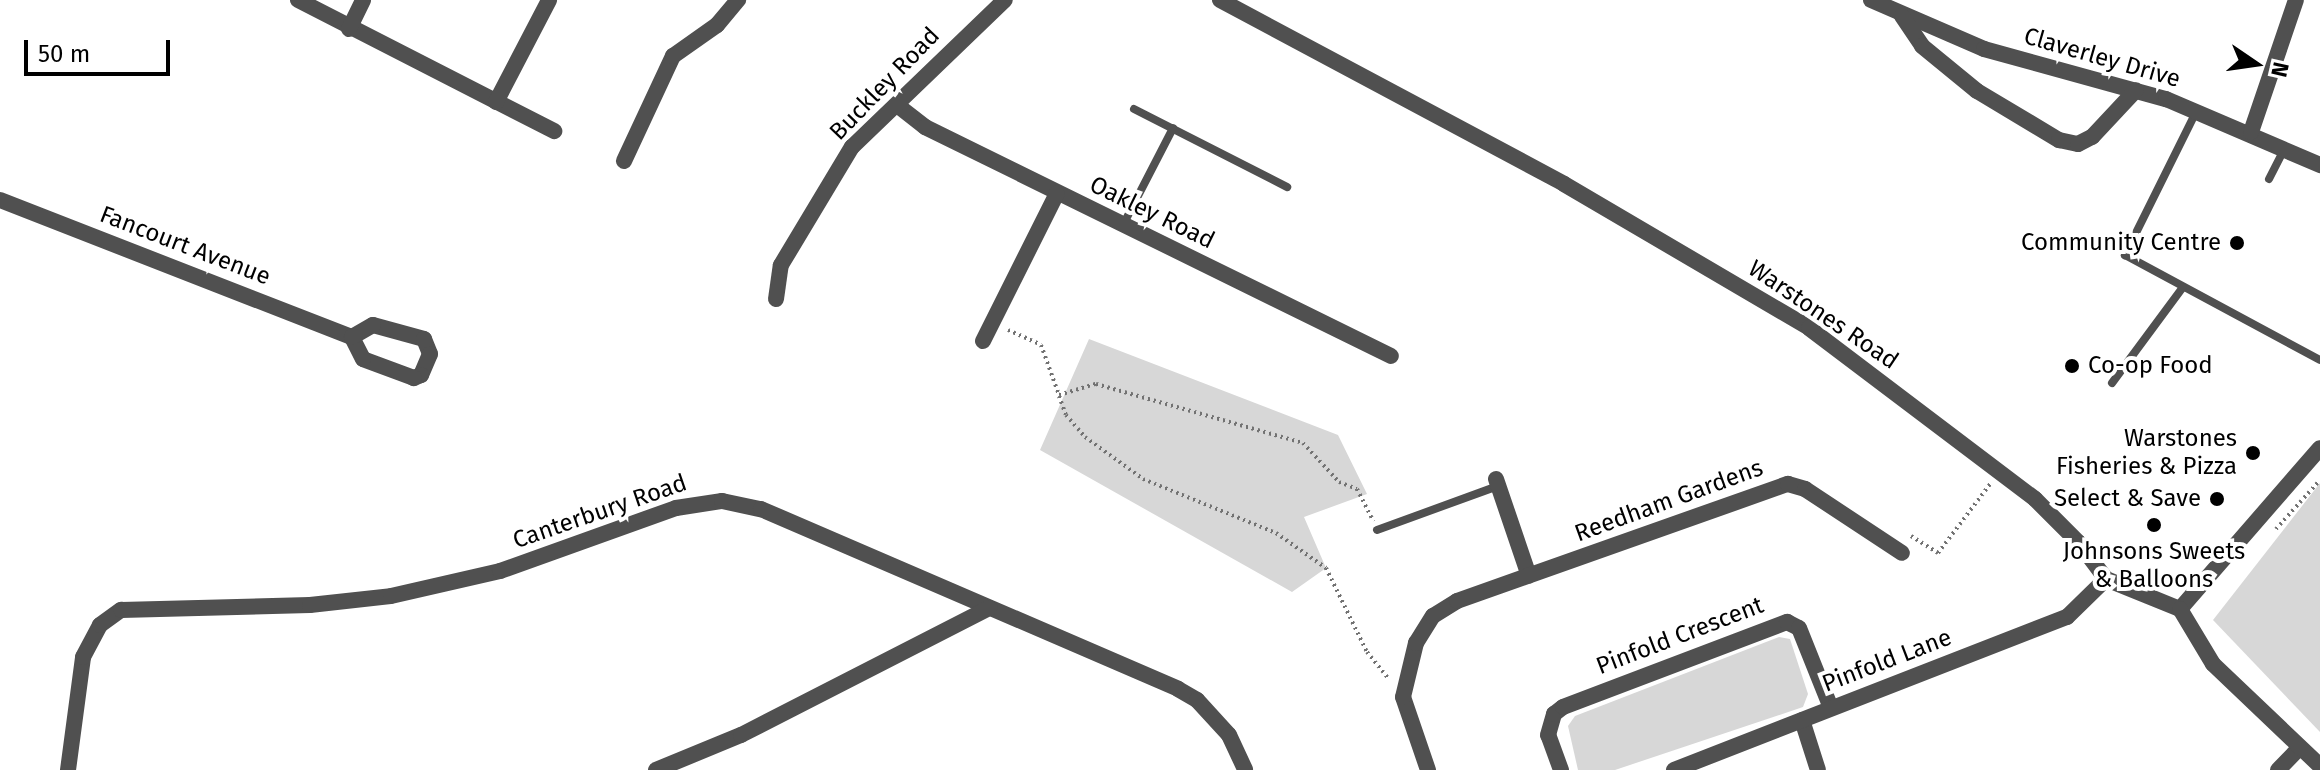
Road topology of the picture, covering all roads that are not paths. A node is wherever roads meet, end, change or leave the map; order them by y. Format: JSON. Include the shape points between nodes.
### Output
{"nodes":[{"id":1,"x":298,"y":0,"type":"edge"},
{"id":2,"x":363,"y":0,"type":"edge"},
{"id":3,"x":549,"y":0,"type":"edge"},
{"id":4,"x":738,"y":0,"type":"edge"},
{"id":5,"x":1005,"y":0,"type":"edge"},
{"id":6,"x":1220,"y":0,"type":"edge"},
{"id":7,"x":1871,"y":0,"type":"edge"},
{"id":8,"x":2296,"y":0,"type":"edge"},
{"id":9,"x":1902,"y":16,"type":"junction"},
{"id":10,"x":349,"y":29,"type":"junction"},
{"id":11,"x":2136,"y":90,"type":"junction"},
{"id":12,"x":496,"y":102,"type":"junction"},
{"id":13,"x":897,"y":105,"type":"junction"},
{"id":14,"x":1134,"y":109,"type":"dead end"},
{"id":15,"x":2196,"y":111,"type":"junction"},
{"id":16,"x":1173,"y":128,"type":"junction"},
{"id":17,"x":554,"y":131,"type":"dead end"},
{"id":18,"x":2251,"y":132,"type":"junction"},
{"id":19,"x":2285,"y":148,"type":"junction"},
{"id":20,"x":624,"y":161,"type":"dead end"},
{"id":21,"x":2320,"y":165,"type":"edge"},
{"id":22,"x":2269,"y":179,"type":"dead end"},
{"id":23,"x":1287,"y":187,"type":"dead end"},
{"id":24,"x":1057,"y":193,"type":"junction"},
{"id":25,"x":0,"y":200,"type":"edge"},
{"id":26,"x":1123,"y":225,"type":"junction"},
{"id":27,"x":2183,"y":287,"type":"junction"},
{"id":28,"x":776,"y":299,"type":"dead end"},
{"id":29,"x":352,"y":337,"type":"junction"},
{"id":30,"x":983,"y":341,"type":"dead end"},
{"id":31,"x":1391,"y":356,"type":"dead end"},
{"id":32,"x":2320,"y":360,"type":"edge"},
{"id":33,"x":2112,"y":383,"type":"dead end"},
{"id":34,"x":2320,"y":448,"type":"edge"},
{"id":35,"x":1497,"y":483,"type":"joint"},
{"id":36,"x":1377,"y":530,"type":"road end"},
{"id":37,"x":1898,"y":551,"type":"road end"},
{"id":38,"x":1529,"y":576,"type":"junction"},
{"id":39,"x":2106,"y":579,"type":"junction"},
{"id":40,"x":989,"y":608,"type":"junction"},
{"id":41,"x":2180,"y":609,"type":"junction"},
{"id":42,"x":1831,"y":708,"type":"junction"},
{"id":43,"x":1802,"y":720,"type":"junction"},
{"id":44,"x":2299,"y":748,"type":"junction"},
{"id":45,"x":2320,"y":766,"type":"edge"},
{"id":46,"x":68,"y":770,"type":"edge"},
{"id":47,"x":656,"y":770,"type":"edge"},
{"id":48,"x":1245,"y":770,"type":"edge"},
{"id":49,"x":1428,"y":770,"type":"edge"},
{"id":50,"x":1561,"y":770,"type":"edge"},
{"id":51,"x":1674,"y":770,"type":"edge"},
{"id":52,"x":1818,"y":770,"type":"edge"},
{"id":53,"x":2278,"y":770,"type":"edge"}],
"edges":[{"from":1,"to":10,"type":"street"},
{"from":2,"to":10,"type":"street"},
{"from":3,"to":12,"type":"street"},
{"from":4,"to":20,"type":"street","via":[[717,25],[673,56]]},
{"from":5,"to":13,"type":"street","name":"Buckley Road"},
{"from":6,"to":39,"type":"street","name":"Warstones Road","via":[[1564,184],[1809,328],[1999,472],[2079,543]]},
{"from":7,"to":9,"type":"street","name":"Claverley Drive"},
{"from":8,"to":18,"type":"street"},
{"from":9,"to":11,"type":"street","name":"Claverley Drive","via":[[1984,49]]},
{"from":9,"to":11,"type":"street","via":[[1922,46],[1977,91],[2059,140],[2078,144],[2092,137]]},
{"from":10,"to":12,"type":"street"},
{"from":11,"to":15,"type":"street","name":"Claverley Drive"},
{"from":12,"to":17,"type":"street"},
{"from":13,"to":24,"type":"street","name":"Oakley Road","via":[[925,127]]},
{"from":13,"to":28,"type":"street","name":"Buckley Road","via":[[852,147],[781,265]]},
{"from":14,"to":16,"type":"lane"},
{"from":15,"to":18,"type":"street","name":"Claverley Drive"},
{"from":15,"to":27,"type":"lane","via":[[2125,255]]},
{"from":16,"to":23,"type":"lane"},
{"from":16,"to":26,"type":"lane"},
{"from":18,"to":19,"type":"street","name":"Claverley Drive"},
{"from":19,"to":21,"type":"street","name":"Claverley Drive"},
{"from":19,"to":22,"type":"lane"},
{"from":24,"to":26,"type":"street","name":"Oakley Road"},
{"from":24,"to":30,"type":"street"},
{"from":25,"to":29,"type":"street","name":"Fancourt Avenue"},
{"from":26,"to":31,"type":"street","name":"Oakley Road"},
{"from":27,"to":32,"type":"lane"},
{"from":27,"to":33,"type":"lane"},
{"from":29,"to":29,"type":"street","name":"Fancourt Avenue","via":[[355,350],[372,365],[414,378],[427,367],[430,354],[424,339],[373,325]]},
{"from":34,"to":41,"type":"street"},
{"from":35,"to":36,"type":"lane"},
{"from":35,"to":38,"type":"street"},
{"from":37,"to":38,"type":"street","name":"Reedham Gardens","via":[[1805,489],[1788,484]]},
{"from":38,"to":49,"type":"street","name":"Reedham Gardens","via":[[1457,601],[1433,616],[1416,643],[1403,697]]},
{"from":39,"to":41,"type":"street"},
{"from":39,"to":42,"type":"street","name":"Pinfold Lane","via":[[2067,617]]},
{"from":40,"to":46,"type":"street","name":"Canterbury Road","via":[[761,509],[698,502],[543,559],[391,596],[310,605],[121,610],[100,625],[83,657]]},
{"from":40,"to":47,"type":"street","via":[[741,735]]},
{"from":40,"to":48,"type":"street","name":"Canterbury Road","via":[[1197,700],[1229,735]]},
{"from":41,"to":44,"type":"street","via":[[2213,664]]},
{"from":42,"to":43,"type":"street","name":"Pinfold Lane"},
{"from":42,"to":50,"type":"street","name":"Pinfold Crescent","via":[[1799,628],[1787,622],[1563,707],[1554,714],[1548,735]]},
{"from":43,"to":51,"type":"street","name":"Pinfold Lane"},
{"from":43,"to":52,"type":"street"},
{"from":44,"to":45,"type":"street"},
{"from":44,"to":53,"type":"street"}]}
